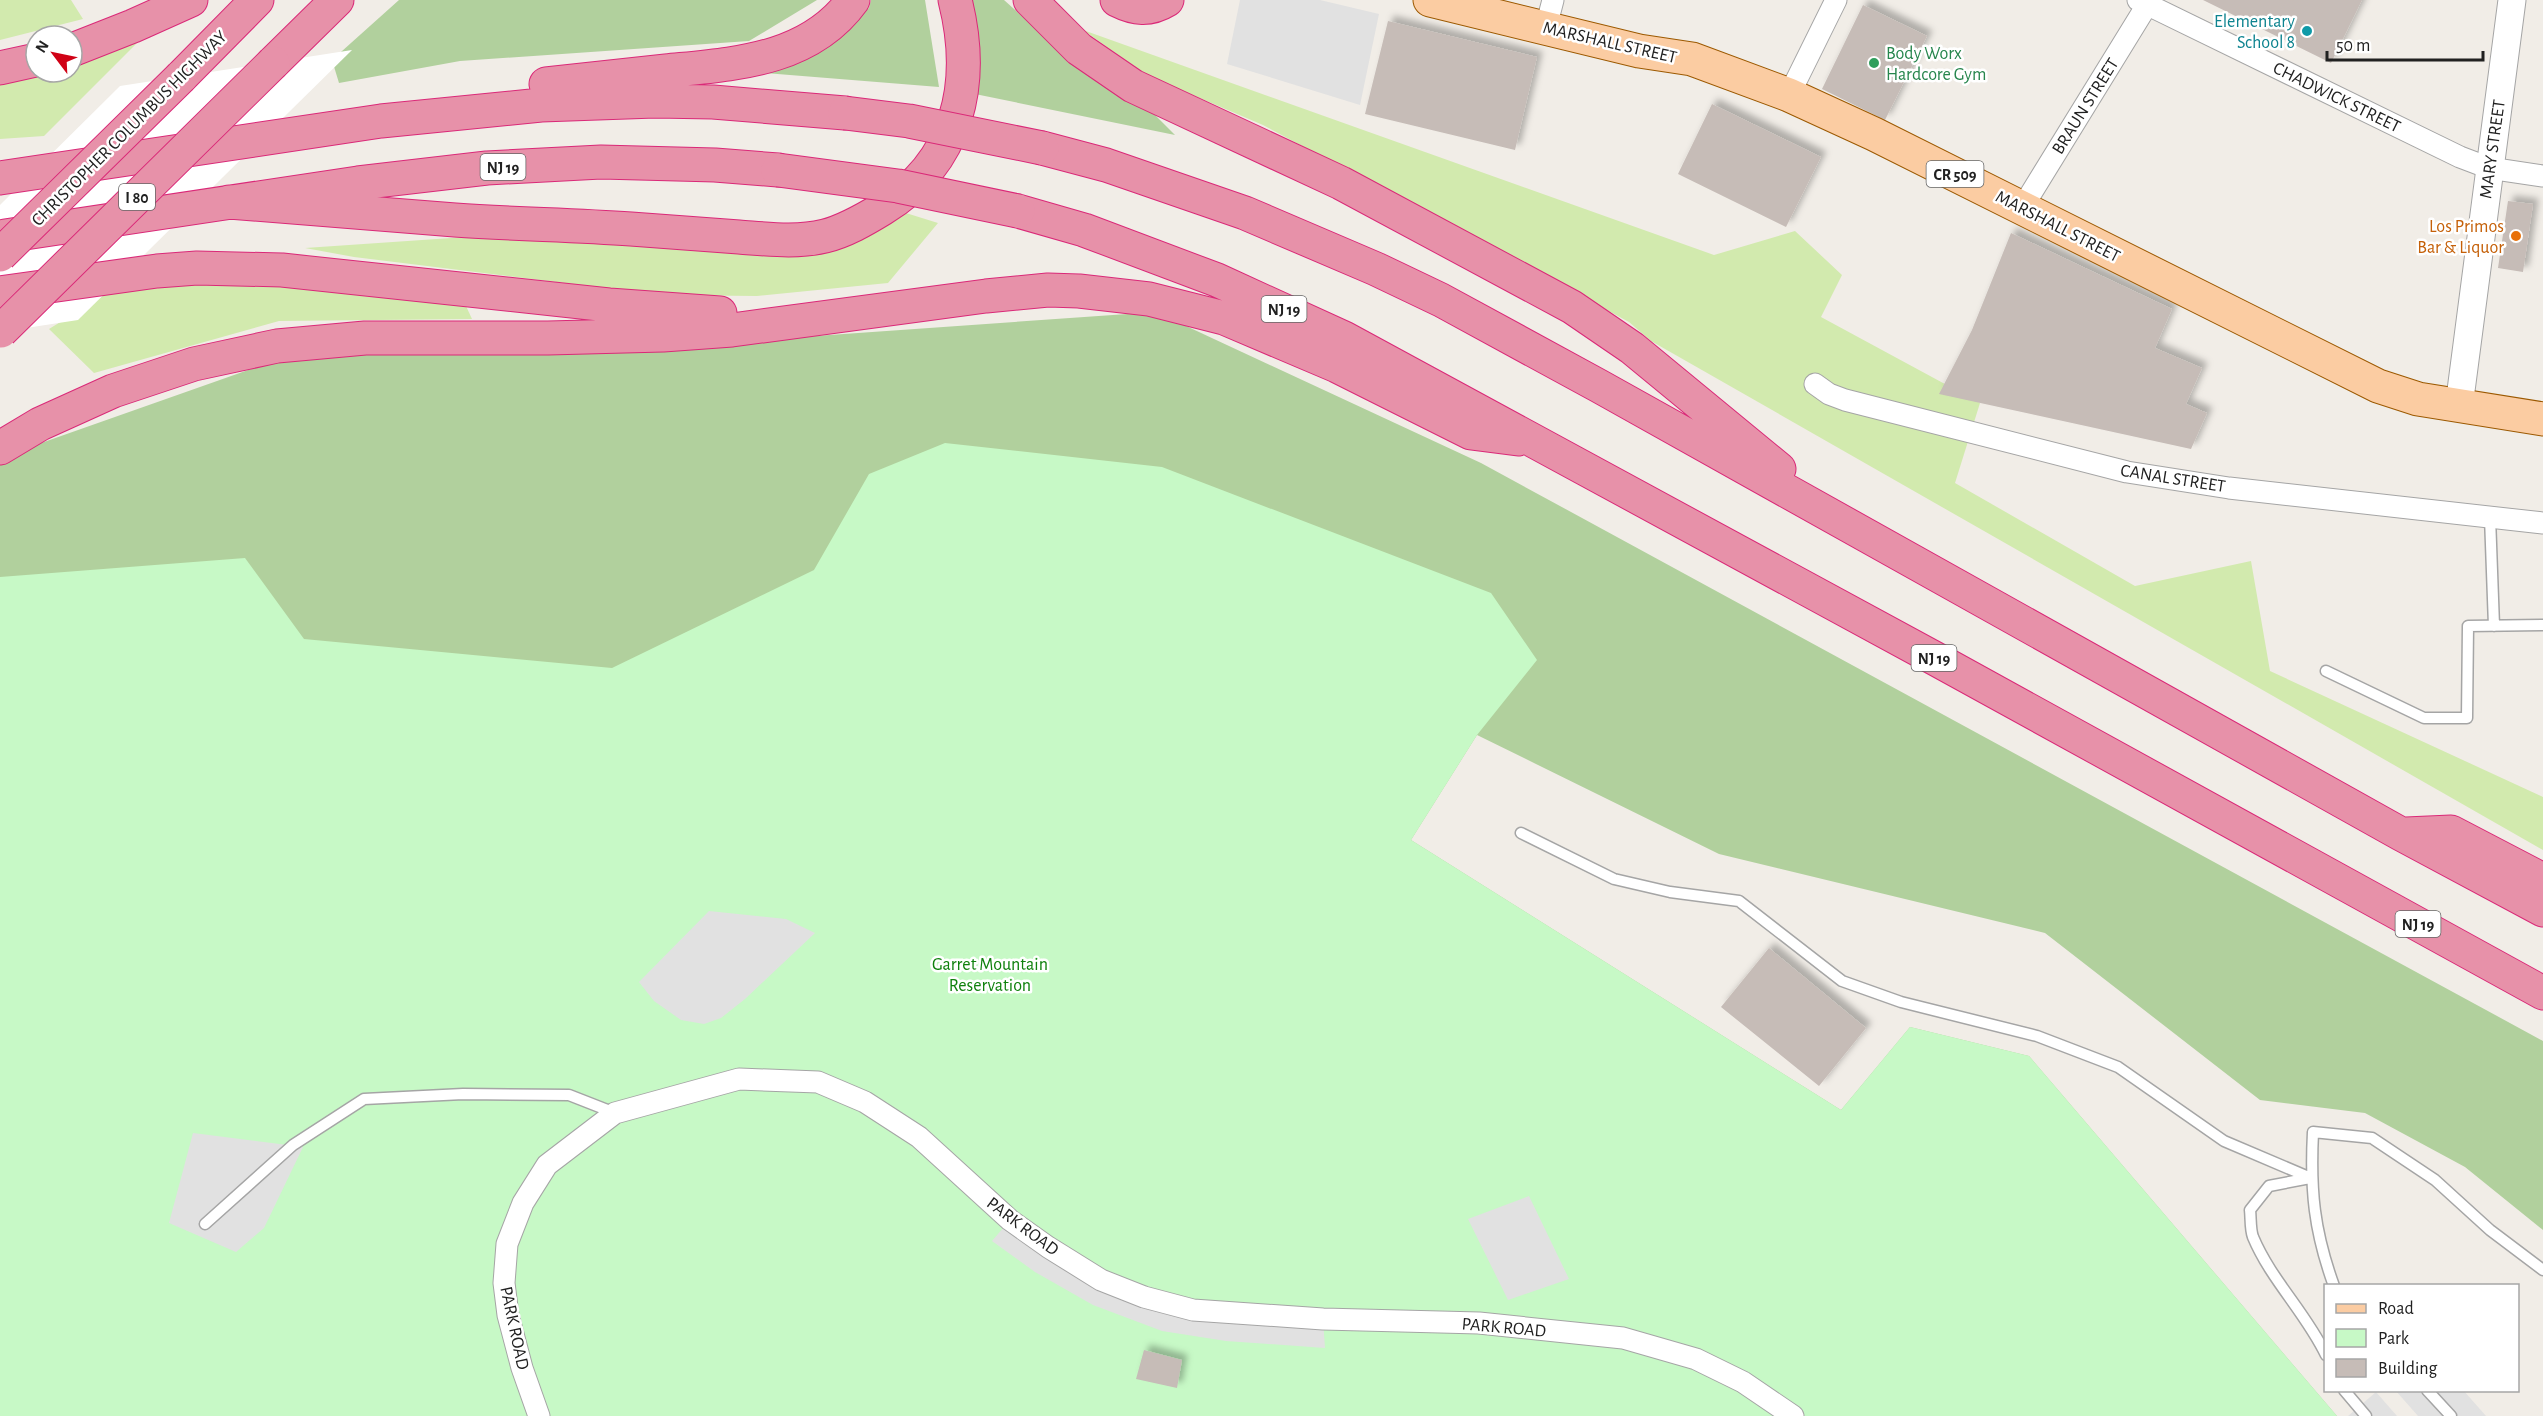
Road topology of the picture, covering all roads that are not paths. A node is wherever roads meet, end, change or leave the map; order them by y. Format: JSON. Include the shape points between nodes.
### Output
{"nodes":[{"id":1,"x":191,"y":0,"type":"edge"},
{"id":2,"x":257,"y":0,"type":"edge"},
{"id":3,"x":337,"y":0,"type":"edge"},
{"id":4,"x":853,"y":0,"type":"edge"},
{"id":5,"x":955,"y":0,"type":"edge"},
{"id":6,"x":1030,"y":0,"type":"edge"},
{"id":7,"x":1117,"y":0,"type":"edge"},
{"id":8,"x":1167,"y":0,"type":"edge"},
{"id":9,"x":1430,"y":0,"type":"edge"},
{"id":10,"x":1836,"y":0,"type":"edge"},
{"id":11,"x":2512,"y":0,"type":"edge"},
{"id":12,"x":2142,"y":2,"type":"edge"},
{"id":13,"x":1550,"y":14,"type":"edge"},
{"id":14,"x":84,"y":46,"type":"edge"},
{"id":15,"x":24,"y":63,"type":"edge"},
{"id":16,"x":0,"y":68,"type":"edge"},
{"id":17,"x":1789,"y":95,"type":"junction"},
{"id":18,"x":452,"y":113,"type":"junction"},
{"id":19,"x":2489,"y":168,"type":"junction"},
{"id":20,"x":2543,"y":176,"type":"edge"},
{"id":21,"x":2,"y":177,"type":"edge"},
{"id":22,"x":229,"y":202,"type":"junction"},
{"id":23,"x":2022,"y":208,"type":"junction"},
{"id":24,"x":0,"y":237,"type":"edge"},
{"id":25,"x":0,"y":255,"type":"edge"},
{"id":26,"x":0,"y":293,"type":"edge"},
{"id":27,"x":893,"y":309,"type":"junction"},
{"id":28,"x":0,"y":332,"type":"edge"},
{"id":29,"x":1815,"y":384,"type":"dead end"},
{"id":30,"x":2458,"y":406,"type":"junction"},
{"id":31,"x":2543,"y":419,"type":"edge"},
{"id":32,"x":1535,"y":441,"type":"junction"},
{"id":33,"x":0,"y":448,"type":"edge"},
{"id":34,"x":2490,"y":517,"type":"junction"},
{"id":35,"x":2543,"y":523,"type":"edge"},
{"id":36,"x":1847,"y":524,"type":"junction"},
{"id":37,"x":2543,"y":625,"type":"edge"},
{"id":38,"x":2494,"y":626,"type":"junction"},
{"id":39,"x":2326,"y":671,"type":"dead end"},
{"id":40,"x":1521,"y":833,"type":"dead end"},
{"id":41,"x":2401,"y":834,"type":"junction"},
{"id":42,"x":2543,"y":880,"type":"edge"},
{"id":43,"x":2543,"y":910,"type":"edge"},
{"id":44,"x":2503,"y":971,"type":"junction"},
{"id":45,"x":2543,"y":993,"type":"edge"},
{"id":46,"x":2543,"y":1003,"type":"edge"},
{"id":47,"x":615,"y":1113,"type":"junction"},
{"id":48,"x":2311,"y":1178,"type":"junction"},
{"id":49,"x":205,"y":1224,"type":"dead end"},
{"id":50,"x":2543,"y":1270,"type":"edge"},
{"id":51,"x":2333,"y":1284,"type":"edge"},
{"id":52,"x":2324,"y":1353,"type":"edge"},
{"id":53,"x":2346,"y":1392,"type":"edge"},
{"id":54,"x":2429,"y":1392,"type":"edge"},
{"id":55,"x":539,"y":1416,"type":"edge"},
{"id":56,"x":1793,"y":1416,"type":"edge"},
{"id":57,"x":2366,"y":1416,"type":"edge"},
{"id":58,"x":2451,"y":1416,"type":"edge"}],
"edges":[{"from":1,"to":14,"type":"highway"},
{"from":2,"to":25,"type":"highway","name":"CHRISTOPHER COLUMBUS HIGHWAY","bridge":true},
{"from":3,"to":28,"type":"highway","number":"I 80","bridge":true},
{"from":4,"to":18,"type":"highway","via":[[816,36],[782,53],[734,64],[469,92]]},
{"from":5,"to":22,"type":"highway","via":[[961,24],[963,77],[952,130],[942,150],[911,188],[889,205],[824,236],[768,239]]},
{"from":6,"to":36,"type":"highway","via":[[1079,49],[1132,86],[1341,183],[1572,307],[1632,348]]},
{"from":7,"to":8,"type":"highway","via":[[1146,9]]},
{"from":9,"to":13,"type":"main road","name":"MARSHALL STREET","number":"CR 509"},
{"from":10,"to":17,"type":"street"},
{"from":11,"to":19,"type":"street","name":"MARY STREET"},
{"from":12,"to":19,"type":"street","name":"CHADWICK STREET"},
{"from":12,"to":23,"type":"street","name":"BRAUN STREET"},
{"from":13,"to":17,"type":"main road","name":"MARSHALL STREET","number":"CR 509","via":[[1639,51],[1692,59]]},
{"from":15,"to":16,"type":"highway"},
{"from":17,"to":23,"type":"main road","name":"MARSHALL STREET","number":"CR 509"},
{"from":18,"to":21,"type":"highway"},
{"from":18,"to":36,"type":"highway","bridge":true,"via":[[655,101],[779,106],[932,126],[1042,148],[1174,187],[1376,269],[1504,333]]},
{"from":19,"to":20,"type":"street","name":"CHADWICK STREET"},
{"from":19,"to":30,"type":"street","name":"MARY STREET"},
{"from":22,"to":24,"type":"highway","number":"NJ 19"},
{"from":22,"to":32,"type":"highway","number":"NJ 19","bridge":true,"via":[[417,176],[547,164],[659,162],[778,170],[898,186],[1018,211],[1083,230],[1217,280],[1344,338]]},
{"from":23,"to":30,"type":"main road","name":"MARSHALL STREET","number":"CR 509","via":[[2378,386]]},
{"from":26,"to":27,"type":"highway","via":[[157,271],[239,268],[671,310],[792,315]]},
{"from":27,"to":32,"type":"highway","via":[[1048,290],[1149,299],[1258,330],[1471,433]]},
{"from":27,"to":33,"type":"highway","via":[[663,335],[365,338],[277,346],[194,364],[113,391],[40,424]]},
{"from":29,"to":34,"type":"street","name":"CANAL STREET","via":[[1845,400],[2127,472],[2229,488]]},
{"from":30,"to":31,"type":"main road","name":"MARSHALL STREET","number":"CR 509"},
{"from":32,"to":44,"type":"highway","number":"NJ 19"},
{"from":34,"to":35,"type":"street","name":"CANAL STREET"},
{"from":34,"to":38,"type":"lane"},
{"from":36,"to":41,"type":"highway"},
{"from":37,"to":38,"type":"lane"},
{"from":38,"to":39,"type":"lane","via":[[2468,626],[2467,718],[2424,718]]},
{"from":40,"to":48,"type":"lane","via":[[1614,879],[1670,892],[1739,901],[1842,981],[1901,1002],[2037,1036],[2118,1067],[2224,1141]]},
{"from":41,"to":42,"type":"highway","via":[[2451,832]]},
{"from":41,"to":43,"type":"highway"},
{"from":44,"to":45,"type":"highway","number":"NJ 19"},
{"from":44,"to":46,"type":"highway"},
{"from":47,"to":49,"type":"lane","via":[[569,1095],[463,1094],[364,1099],[293,1145]]},
{"from":47,"to":55,"type":"street","name":"PARK ROAD","via":[[547,1165],[523,1203],[507,1244],[504,1283],[508,1315]]},
{"from":47,"to":56,"type":"street","name":"PARK ROAD","via":[[739,1079],[818,1082],[865,1102],[919,1137],[1010,1220],[1048,1247],[1101,1280],[1144,1297],[1193,1310],[1323,1319],[1479,1323],[1623,1338],[1696,1359],[1743,1382]]},
{"from":48,"to":50,"type":"lane","via":[[2313,1132],[2372,1138],[2435,1180],[2490,1230]]},
{"from":48,"to":51,"type":"lane","via":[[2322,1252]]},
{"from":48,"to":52,"type":"lane","via":[[2269,1186],[2250,1210],[2252,1235]]},
{"from":53,"to":57,"type":"lane"},
{"from":54,"to":58,"type":"lane"}]}
